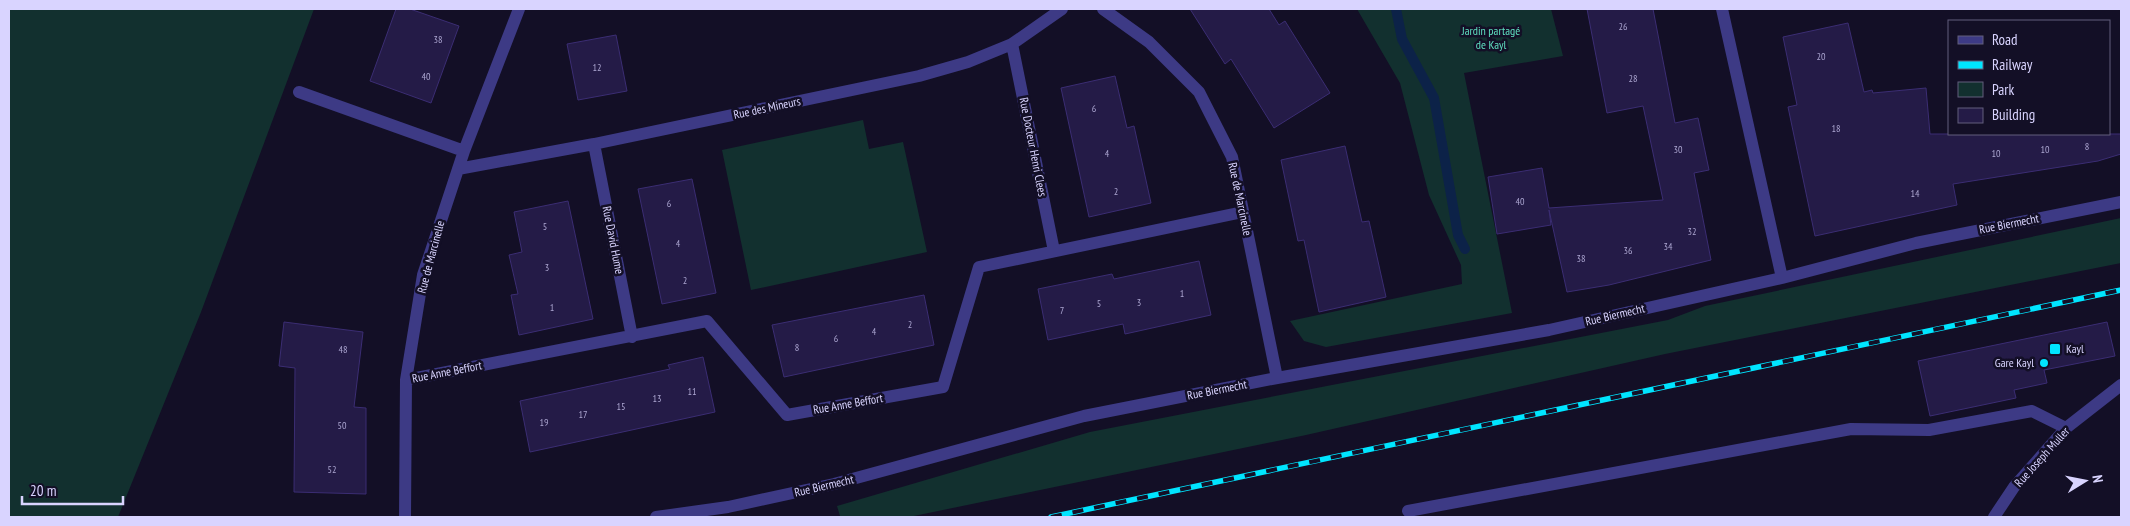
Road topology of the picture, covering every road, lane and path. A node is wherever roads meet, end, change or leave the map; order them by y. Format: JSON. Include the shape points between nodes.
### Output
{"nodes":[{"id":1,"x":519,"y":9,"type":"edge"},
{"id":2,"x":1062,"y":9,"type":"edge"},
{"id":3,"x":1103,"y":9,"type":"edge"},
{"id":4,"x":1722,"y":9,"type":"edge"},
{"id":5,"x":1012,"y":44,"type":"junction"},
{"id":6,"x":299,"y":92,"type":"dead end"},
{"id":7,"x":594,"y":144,"type":"junction"},
{"id":8,"x":464,"y":151,"type":"junction"},
{"id":9,"x":458,"y":169,"type":"junction"},
{"id":10,"x":2121,"y":202,"type":"edge"},
{"id":11,"x":1243,"y":212,"type":"junction"},
{"id":12,"x":1054,"y":251,"type":"junction"},
{"id":13,"x":1782,"y":278,"type":"junction"},
{"id":14,"x":632,"y":337,"type":"junction"},
{"id":15,"x":1277,"y":378,"type":"junction"},
{"id":16,"x":406,"y":380,"type":"junction"},
{"id":17,"x":2121,"y":385,"type":"edge"},
{"id":18,"x":2066,"y":428,"type":"junction"},
{"id":19,"x":1408,"y":511,"type":"dead end"},
{"id":20,"x":405,"y":517,"type":"edge"},
{"id":21,"x":656,"y":517,"type":"edge"},
{"id":22,"x":1994,"y":517,"type":"edge"}],
"edges":[{"from":1,"to":8,"type":"street","name":"Rue de Marcinelle"},
{"from":2,"to":5,"type":"street","name":"Rue des Mineurs"},
{"from":3,"to":11,"type":"street","name":"Rue de Marcinelle","via":[[1149,42],[1199,92],[1232,157]]},
{"from":4,"to":13,"type":"street"},
{"from":5,"to":7,"type":"street","name":"Rue des Mineurs","via":[[968,62],[919,76]]},
{"from":5,"to":12,"type":"street","name":"Rue Docteur Henri Clees"},
{"from":6,"to":8,"type":"street"},
{"from":7,"to":9,"type":"street","name":"Rue des Mineurs"},
{"from":7,"to":14,"type":"street","name":"Rue David Hume"},
{"from":8,"to":9,"type":"street","name":"Rue de Marcinelle"},
{"from":9,"to":16,"type":"street","name":"Rue de Marcinelle","via":[[423,275]]},
{"from":10,"to":13,"type":"street","name":"Rue Biermecht","via":[[1916,243]]},
{"from":11,"to":12,"type":"street","name":"Rue Anne Beffort"},
{"from":11,"to":15,"type":"street","name":"Rue de Marcinelle"},
{"from":12,"to":14,"type":"street","name":"Rue Anne Beffort","via":[[979,267],[943,387],[787,416],[707,321]]},
{"from":13,"to":15,"type":"street","name":"Rue Biermecht","via":[[1549,330]]},
{"from":14,"to":16,"type":"street","name":"Rue Anne Beffort"},
{"from":15,"to":21,"type":"street","name":"Rue Biermecht","via":[[1084,416],[834,484],[728,507]]},
{"from":16,"to":20,"type":"street","name":"Rue de Marcinelle"},
{"from":17,"to":18,"type":"street","name":"Rue Joseph Muller"},
{"from":18,"to":19,"type":"street","via":[[2032,410],[1929,430],[1851,429]]},
{"from":18,"to":22,"type":"street","name":"Rue Joseph Muller","via":[[2014,487]]}]}
